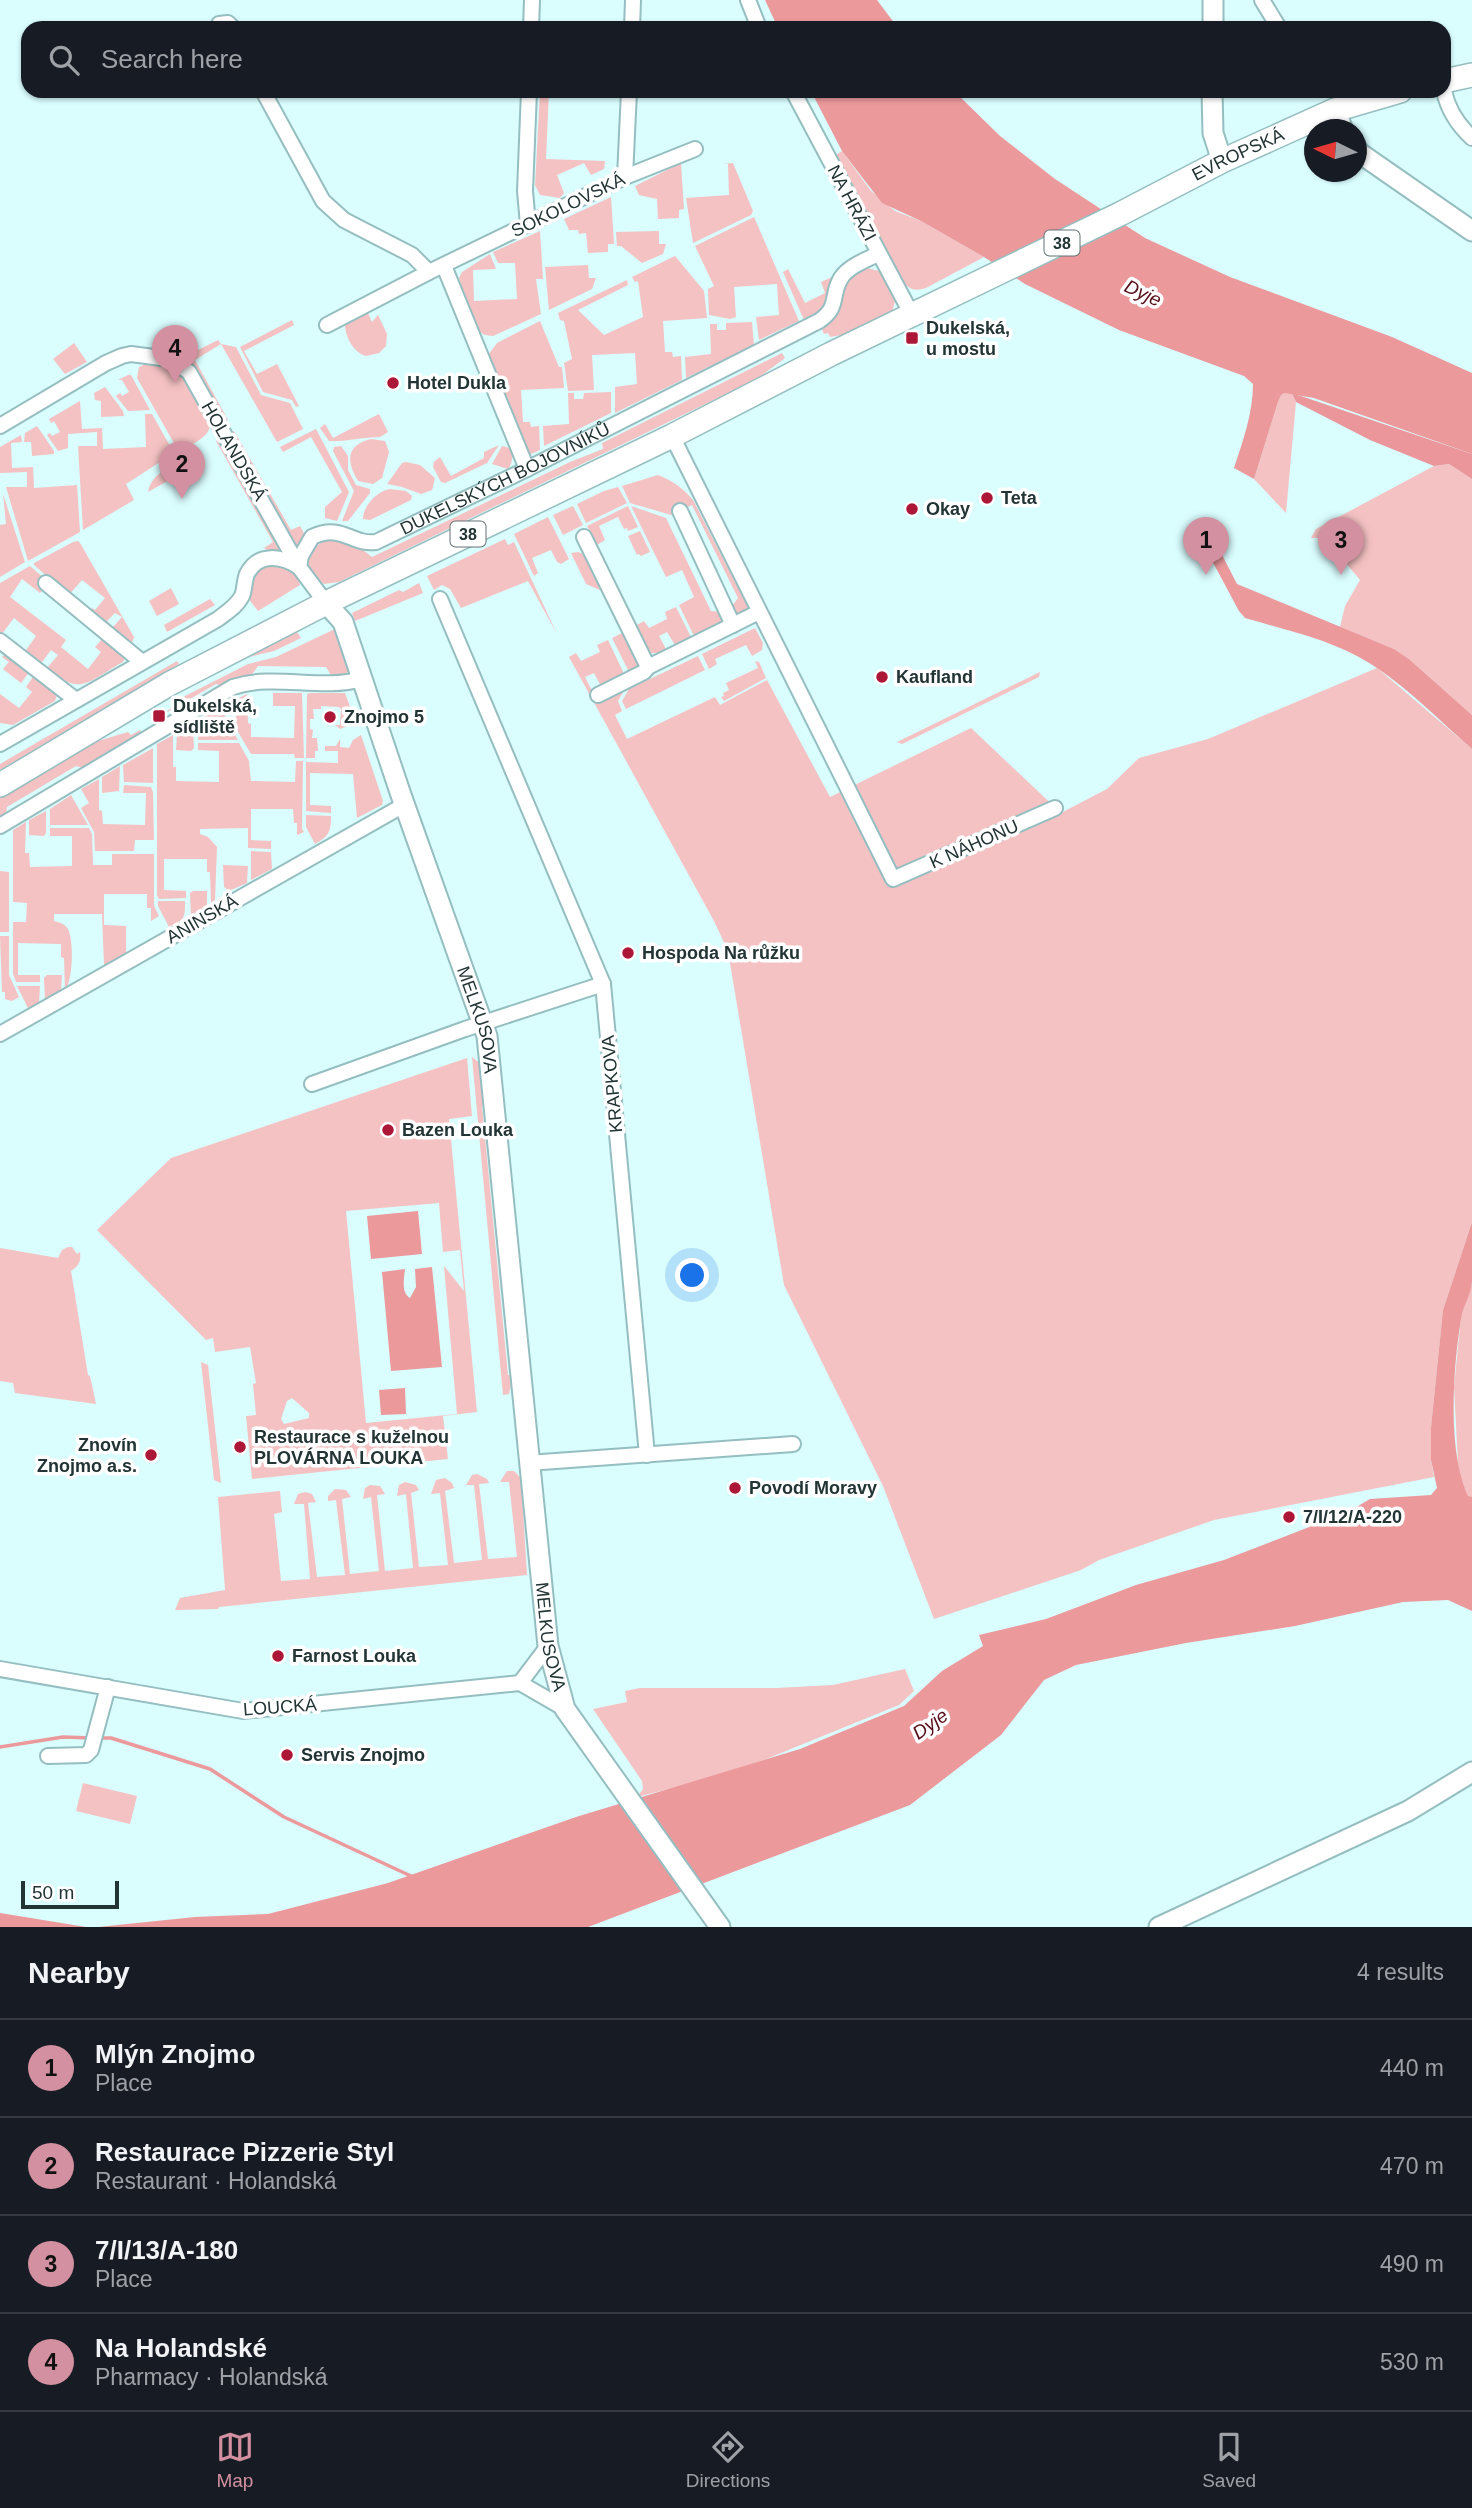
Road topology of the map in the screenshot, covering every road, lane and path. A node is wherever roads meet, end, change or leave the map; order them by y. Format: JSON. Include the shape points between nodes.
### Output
{"nodes":[{"id":1,"x":532,"y":0,"type":"edge"},
{"id":2,"x":633,"y":0,"type":"edge"},
{"id":3,"x":748,"y":0,"type":"edge"},
{"id":4,"x":1213,"y":0,"type":"edge"},
{"id":5,"x":1262,"y":0,"type":"edge"},
{"id":6,"x":531,"y":21,"type":"edge"},
{"id":7,"x":632,"y":21,"type":"edge"},
{"id":8,"x":756,"y":21,"type":"edge"},
{"id":9,"x":1213,"y":21,"type":"edge"},
{"id":10,"x":1275,"y":21,"type":"edge"},
{"id":11,"x":1472,"y":75,"type":"edge"},
{"id":12,"x":1451,"y":80,"type":"edge"},
{"id":13,"x":267,"y":98,"type":"edge"},
{"id":14,"x":529,"y":98,"type":"edge"},
{"id":15,"x":629,"y":98,"type":"edge"},
{"id":16,"x":797,"y":98,"type":"edge"},
{"id":17,"x":1212,"y":98,"type":"edge"},
{"id":18,"x":1385,"y":98,"type":"edge"},
{"id":19,"x":1446,"y":98,"type":"edge"},
{"id":20,"x":1341,"y":119,"type":"edge"},
{"id":21,"x":1304,"y":132,"type":"edge"},
{"id":22,"x":1472,"y":138,"type":"edge"},
{"id":23,"x":695,"y":149,"type":"dead end"},
{"id":24,"x":1367,"y":158,"type":"edge"},
{"id":25,"x":1222,"y":161,"type":"junction"},
{"id":26,"x":625,"y":177,"type":"junction"},
{"id":27,"x":1120,"y":214,"type":"joint"},
{"id":28,"x":528,"y":225,"type":"junction"},
{"id":29,"x":1472,"y":231,"type":"edge"},
{"id":30,"x":878,"y":254,"type":"junction"},
{"id":31,"x":444,"y":266,"type":"junction"},
{"id":32,"x":429,"y":272,"type":"junction"},
{"id":33,"x":912,"y":315,"type":"junction"},
{"id":34,"x":327,"y":325,"type":"dead end"},
{"id":35,"x":0,"y":426,"type":"edge"},
{"id":36,"x":672,"y":436,"type":"junction"},
{"id":37,"x":527,"y":469,"type":"junction"},
{"id":38,"x":680,"y":511,"type":"dead end"},
{"id":39,"x":584,"y":537,"type":"dead end"},
{"id":40,"x":299,"y":567,"type":"junction"},
{"id":41,"x":46,"y":583,"type":"dead end"},
{"id":42,"x":440,"y":599,"type":"dead end"},
{"id":43,"x":326,"y":603,"type":"junction"},
{"id":44,"x":759,"y":612,"type":"junction"},
{"id":45,"x":733,"y":625,"type":"junction"},
{"id":46,"x":0,"y":641,"type":"edge"},
{"id":47,"x":142,"y":662,"type":"junction"},
{"id":48,"x":648,"y":667,"type":"junction"},
{"id":49,"x":362,"y":679,"type":"junction"},
{"id":50,"x":598,"y":695,"type":"dead end"},
{"id":51,"x":76,"y":700,"type":"junction"},
{"id":52,"x":3,"y":738,"type":"edge"},
{"id":53,"x":0,"y":785,"type":"edge"},
{"id":54,"x":404,"y":805,"type":"junction"},
{"id":55,"x":1055,"y":808,"type":"dead end"},
{"id":56,"x":0,"y":826,"type":"edge"},
{"id":57,"x":603,"y":984,"type":"junction"},
{"id":58,"x":483,"y":1023,"type":"junction"},
{"id":59,"x":0,"y":1034,"type":"edge"},
{"id":60,"x":312,"y":1084,"type":"dead end"},
{"id":61,"x":793,"y":1444,"type":"dead end"},
{"id":62,"x":647,"y":1455,"type":"junction"},
{"id":63,"x":528,"y":1463,"type":"junction"},
{"id":64,"x":548,"y":1647,"type":"junction"},
{"id":65,"x":0,"y":1669,"type":"edge"},
{"id":66,"x":520,"y":1683,"type":"junction"},
{"id":67,"x":108,"y":1687,"type":"junction"},
{"id":68,"x":565,"y":1709,"type":"junction"},
{"id":69,"x":48,"y":1756,"type":"dead end"},
{"id":70,"x":1472,"y":1772,"type":"edge"},
{"id":71,"x":720,"y":1927,"type":"edge"},
{"id":72,"x":1159,"y":1927,"type":"edge"}],
"edges":[{"from":1,"to":6,"type":"street"},
{"from":2,"to":7,"type":"street"},
{"from":3,"to":8,"type":"street"},
{"from":4,"to":9,"type":"street"},
{"from":5,"to":10,"type":"street"},
{"from":11,"to":12,"type":"main road"},
{"from":13,"to":32,"type":"street","via":[[332,211],[412,255]]},
{"from":14,"to":28,"type":"street"},
{"from":15,"to":26,"type":"street"},
{"from":16,"to":30,"type":"street","name":"NA HRÁZI"},
{"from":17,"to":25,"type":"street","via":[[1213,133]]},
{"from":18,"to":20,"type":"main road","name":"EVROPSKÁ","number":"38"},
{"from":19,"to":22,"type":"street"},
{"from":21,"to":25,"type":"main road","name":"EVROPSKÁ","number":"38"},
{"from":23,"to":26,"type":"street","name":"SOKOLOVSKÁ"},
{"from":24,"to":29,"type":"street"},
{"from":25,"to":27,"type":"main road","name":"EVROPSKÁ","number":"38"},
{"from":26,"to":28,"type":"street","name":"SOKOLOVSKÁ"},
{"from":27,"to":33,"type":"main road","name":"DUKELSKÝCH BOJOVNÍKŮ","number":"38"},
{"from":28,"to":31,"type":"street","name":"SOKOLOVSKÁ"},
{"from":30,"to":33,"type":"street","name":"NA HRÁZI"},
{"from":30,"to":37,"type":"street","name":"DUKELSKÝCH BOJOVNÍKŮ","via":[[841,277],[835,304],[819,321]]},
{"from":31,"to":32,"type":"street","name":"SOKOLOVSKÁ"},
{"from":31,"to":37,"type":"street"},
{"from":32,"to":34,"type":"street","name":"SOKOLOVSKÁ"},
{"from":33,"to":36,"type":"main road","name":"DUKELSKÝCH BOJOVNÍKŮ","number":"38"},
{"from":35,"to":40,"type":"street","name":"HOLANDSKÁ","via":[[106,363],[131,354],[169,359],[188,372]]},
{"from":36,"to":43,"type":"main road","name":"DUKELSKÝCH BOJOVNÍKŮ","number":"38"},
{"from":36,"to":44,"type":"street"},
{"from":37,"to":40,"type":"street","name":"DUKELSKÝCH BOJOVNÍKŮ","via":[[376,542],[331,530],[312,537]]},
{"from":38,"to":45,"type":"street"},
{"from":39,"to":48,"type":"street"},
{"from":40,"to":43,"type":"street","name":"HOLANDSKÁ"},
{"from":40,"to":47,"type":"street","via":[[273,557],[259,561],[247,574],[243,594],[232,608]]},
{"from":41,"to":47,"type":"street"},
{"from":42,"to":57,"type":"street","name":"KRAPKOVA"},
{"from":43,"to":49,"type":"street","name":"MELKUSOVA","via":[[343,622]]},
{"from":43,"to":53,"type":"main road","name":"DUKELSKÝCH BOJOVNÍKŮ","number":"38","via":[[169,684]]},
{"from":44,"to":45,"type":"street"},
{"from":44,"to":55,"type":"street","name":"K NÁHONU","via":[[893,879]]},
{"from":45,"to":48,"type":"street"},
{"from":46,"to":51,"type":"street"},
{"from":47,"to":51,"type":"street"},
{"from":48,"to":50,"type":"street"},
{"from":49,"to":54,"type":"street","name":"MELKUSOVA"},
{"from":49,"to":56,"type":"street","via":[[335,684],[261,681],[233,687]]},
{"from":51,"to":52,"type":"street"},
{"from":54,"to":58,"type":"street","name":"MELKUSOVA"},
{"from":54,"to":59,"type":"street","name":"ANINSKÁ"},
{"from":57,"to":58,"type":"street"},
{"from":57,"to":62,"type":"street","name":"KRAPKOVA"},
{"from":58,"to":60,"type":"street"},
{"from":58,"to":63,"type":"street","name":"MELKUSOVA"},
{"from":61,"to":62,"type":"street"},
{"from":62,"to":63,"type":"street"},
{"from":63,"to":64,"type":"street","name":"MELKUSOVA"},
{"from":64,"to":66,"type":"street"},
{"from":64,"to":68,"type":"street","name":"MELKUSOVA"},
{"from":65,"to":67,"type":"street","name":"LOUCKÁ"},
{"from":66,"to":67,"type":"street","name":"LOUCKÁ","via":[[243,1712]]},
{"from":66,"to":68,"type":"street"},
{"from":67,"to":69,"type":"street","via":[[91,1751]]},
{"from":68,"to":71,"type":"street","name":"MELKUSOVA"},
{"from":70,"to":72,"type":"street","via":[[1408,1811]]}]}
